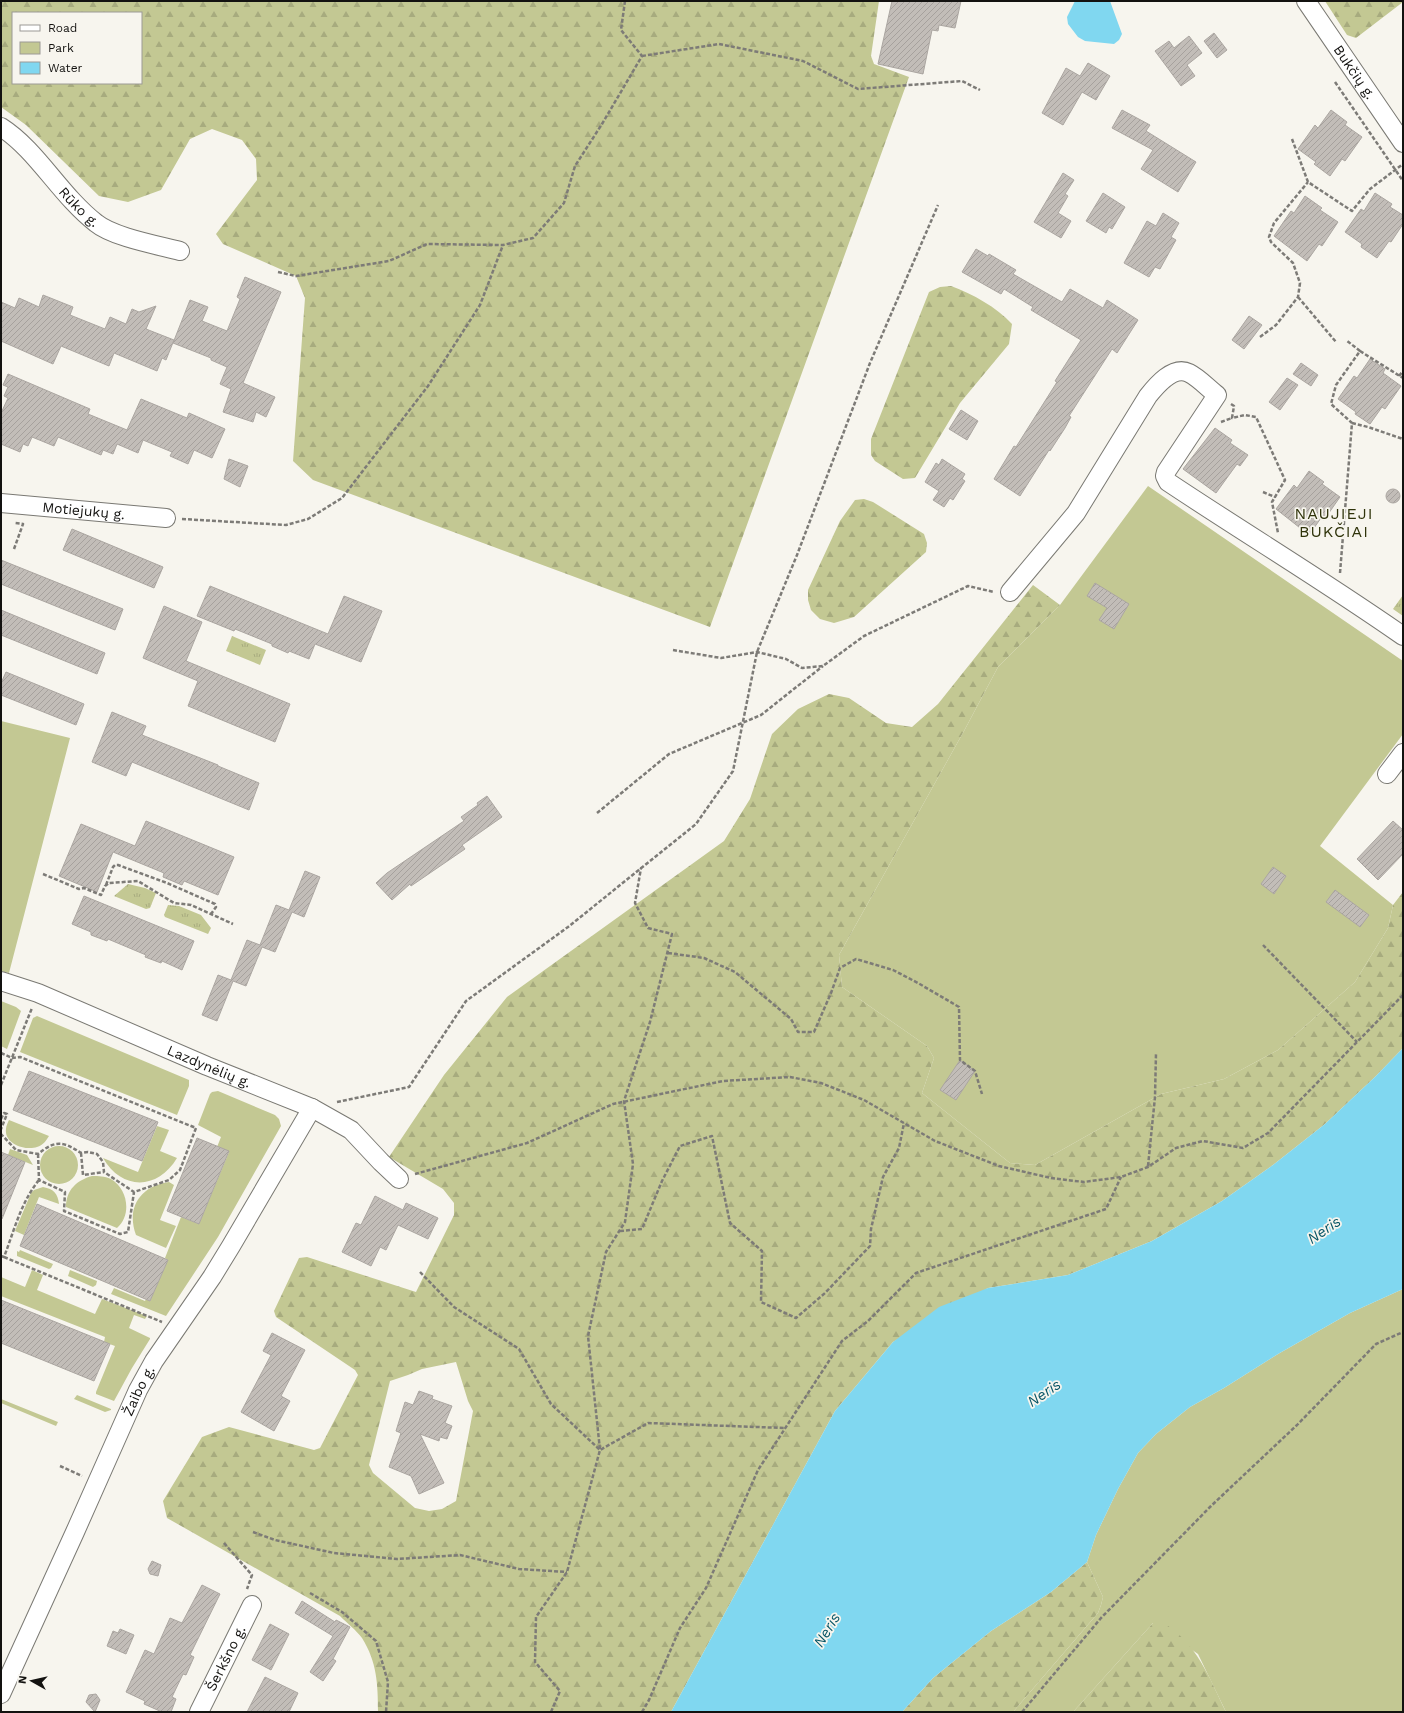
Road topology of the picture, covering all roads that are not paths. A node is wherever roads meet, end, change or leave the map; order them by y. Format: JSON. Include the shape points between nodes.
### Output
{"nodes":[{"id":1,"x":1306,"y":1,"type":"edge"},
{"id":2,"x":1,"y":127,"type":"edge"},
{"id":3,"x":1403,"y":143,"type":"edge"},
{"id":4,"x":180,"y":251,"type":"dead end"},
{"id":5,"x":1,"y":503,"type":"edge"},
{"id":6,"x":166,"y":518,"type":"road end"},
{"id":7,"x":1010,"y":592,"type":"road end"},
{"id":8,"x":1403,"y":636,"type":"edge"},
{"id":9,"x":1403,"y":753,"type":"edge"},
{"id":10,"x":1387,"y":774,"type":"dead end"},
{"id":11,"x":1,"y":980,"type":"edge"},
{"id":12,"x":312,"y":1108,"type":"junction"},
{"id":13,"x":399,"y":1178,"type":"road end"},
{"id":14,"x":252,"y":1605,"type":"road end"},
{"id":15,"x":1,"y":1694,"type":"edge"},
{"id":16,"x":199,"y":1712,"type":"edge"}],
"edges":[{"from":1,"to":3,"type":"street","name":"Bukčių g."},
{"from":2,"to":4,"type":"street","name":"Rūko g.","via":[[32,154],[62,191],[96,224],[116,233]]},
{"from":5,"to":6,"type":"street","name":"Motiejukų g."},
{"from":7,"to":8,"type":"street","via":[[1076,514],[1148,396],[1162,379],[1183,371],[1217,395],[1166,472],[1168,482]]},
{"from":9,"to":10,"type":"street"},
{"from":11,"to":12,"type":"street","name":"Lazdynėlių g.","via":[[38,993]]},
{"from":12,"to":13,"type":"street","name":"Lazdynėlių g.","via":[[351,1130]]},
{"from":12,"to":15,"type":"street","name":"Žaibo g.","via":[[212,1277],[154,1361],[138,1390]]},
{"from":14,"to":16,"type":"street","name":"Šerkšno g."}]}
